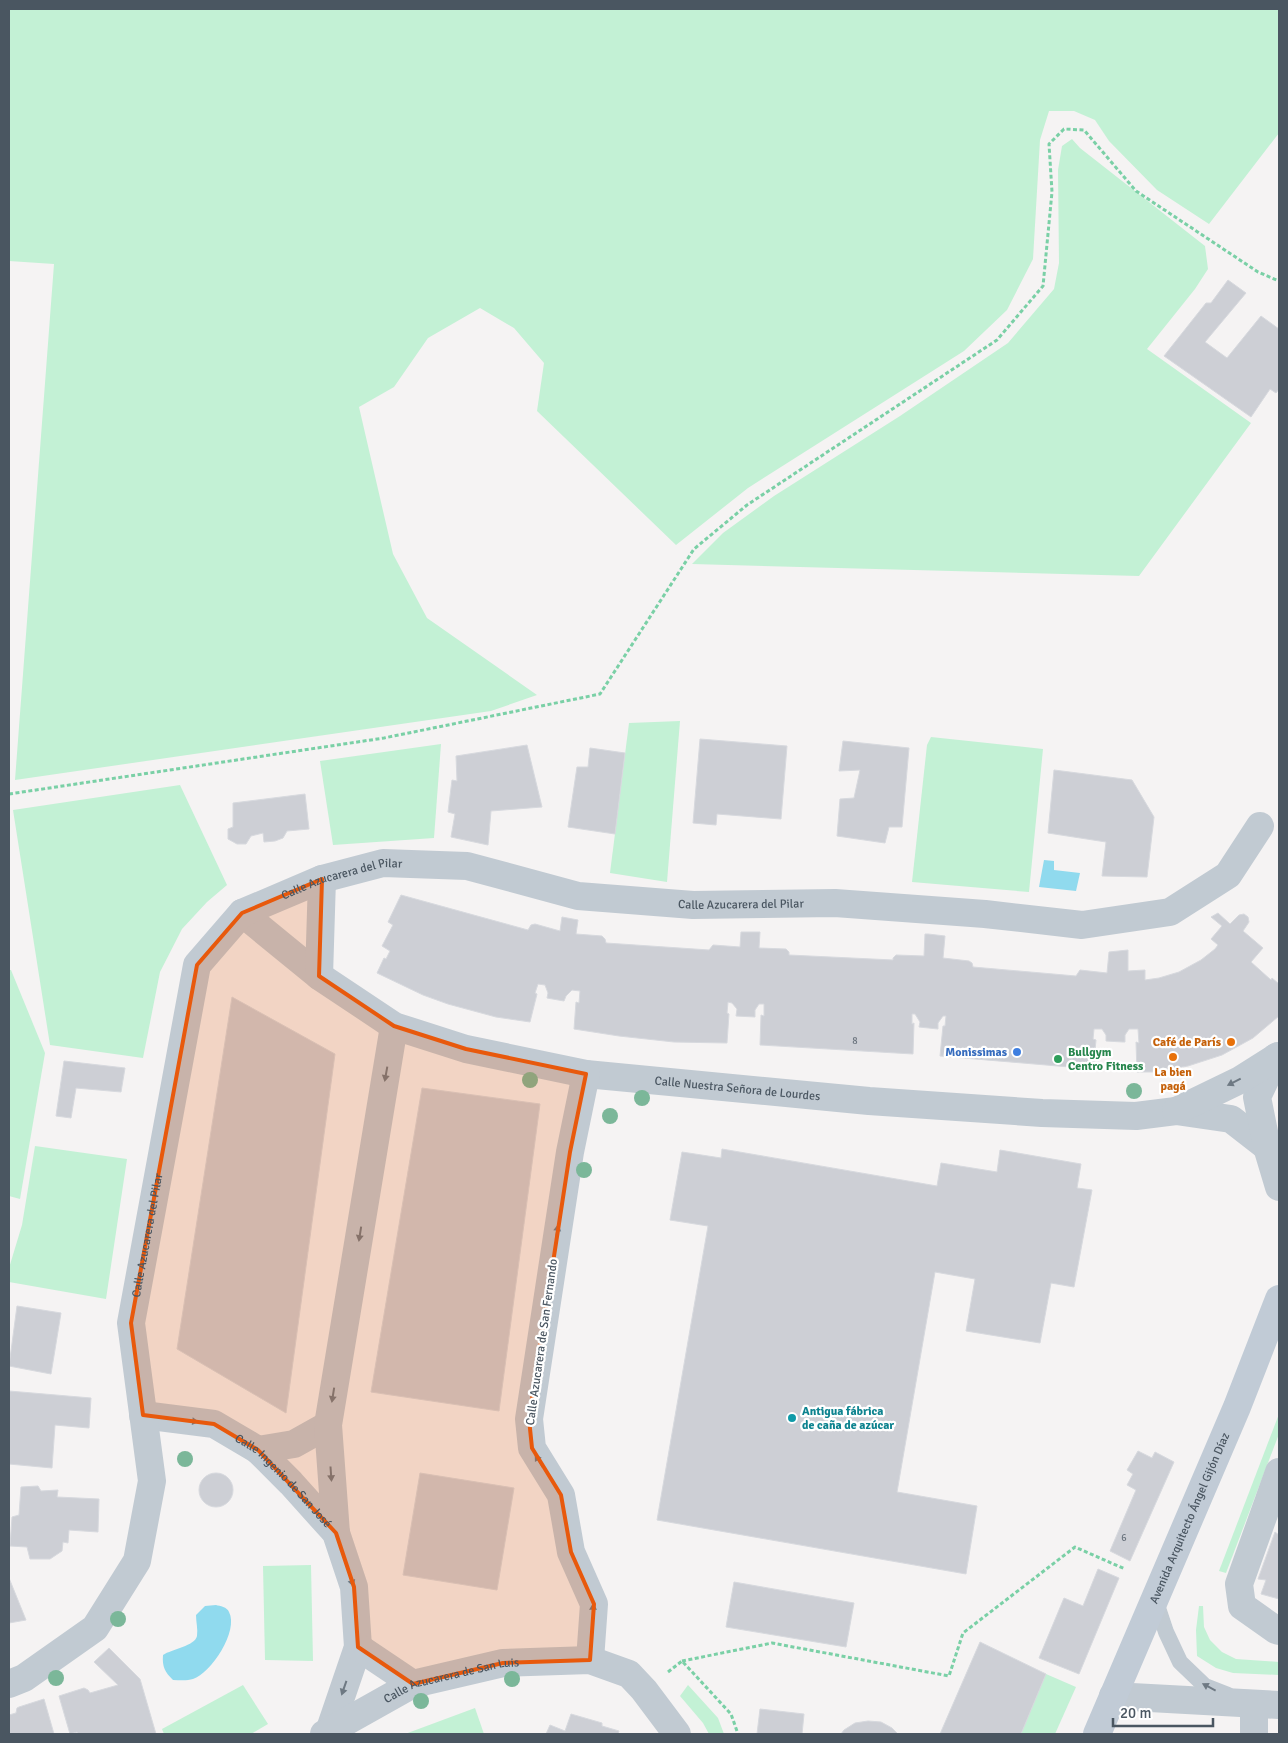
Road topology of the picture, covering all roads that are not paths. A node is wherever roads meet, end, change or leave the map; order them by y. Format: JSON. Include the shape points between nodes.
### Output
{"nodes":[{"id":1,"x":1260,"y":826,"type":"dead end"},
{"id":2,"x":322,"y":879,"type":"junction"},
{"id":3,"x":242,"y":913,"type":"junction"},
{"id":4,"x":319,"y":976,"type":"junction"},
{"id":5,"x":394,"y":1026,"type":"junction"},
{"id":6,"x":1278,"y":1056,"type":"edge"},
{"id":7,"x":586,"y":1074,"type":"junction"},
{"id":8,"x":1176,"y":1111,"type":"junction"},
{"id":9,"x":1273,"y":1150,"type":"edge"},
{"id":10,"x":1279,"y":1188,"type":"edge"},
{"id":11,"x":1279,"y":1299,"type":"edge"},
{"id":12,"x":143,"y":1415,"type":"junction"},
{"id":13,"x":328,"y":1425,"type":"junction"},
{"id":14,"x":258,"y":1450,"type":"junction"},
{"id":15,"x":1279,"y":1472,"type":"edge"},
{"id":16,"x":336,"y":1533,"type":"junction"},
{"id":17,"x":1155,"y":1598,"type":"junction"},
{"id":18,"x":1279,"y":1631,"type":"edge"},
{"id":19,"x":358,"y":1648,"type":"junction"},
{"id":20,"x":590,"y":1660,"type":"junction"},
{"id":21,"x":9,"y":1684,"type":"edge"},
{"id":22,"x":413,"y":1684,"type":"junction"},
{"id":23,"x":1113,"y":1696,"type":"junction"},
{"id":24,"x":1266,"y":1705,"type":"edge"},
{"id":25,"x":327,"y":1732,"type":"edge"},
{"id":26,"x":677,"y":1734,"type":"edge"},
{"id":27,"x":1097,"y":1734,"type":"edge"},
{"id":28,"x":1254,"y":1734,"type":"edge"}],
"edges":[{"from":1,"to":2,"type":"street","name":"Calle Azucarera del Pilar","via":[[1228,875],[1170,912],[1082,925],[836,903],[692,905],[578,896],[467,866],[383,863]]},
{"from":2,"to":3,"type":"street","name":"Calle Azucarera del Pilar"},
{"from":2,"to":4,"type":"street"},
{"from":3,"to":4,"type":"street","name":"Calle Nuestra Señora de Lourdes"},
{"from":3,"to":12,"type":"street","name":"Calle Azucarera del Pilar","via":[[197,965],[131,1323]]},
{"from":4,"to":5,"type":"street","name":"Calle Nuestra Señora de Lourdes"},
{"from":5,"to":7,"type":"street","name":"Calle Nuestra Señora de Lourdes","via":[[466,1048]]},
{"from":5,"to":13,"type":"street","one_way":true},
{"from":6,"to":8,"type":"street","name":"Calle Nuestra Señora de Lourdes","one_way":true,"via":[[1240,1080]]},
{"from":6,"to":9,"type":"street","via":[[1257,1097]]},
{"from":7,"to":8,"type":"street","name":"Calle Nuestra Señora de Lourdes","via":[[869,1101],[1042,1113],[1136,1116]]},
{"from":20,"to":7,"type":"street","name":"Calle Azucarera de San Fernando","one_way":true,"via":[[594,1604],[571,1552],[561,1495],[532,1448],[529,1420],[570,1152]]},
{"from":8,"to":9,"type":"street","name":"Calle Nuestra Señora de Lourdes","via":[[1230,1119]]},
{"from":9,"to":10,"type":"street"},
{"from":11,"to":17,"type":"main road","name":"Avenida Arquitecto Ángel Gijón Díaz","via":[[1237,1407]]},
{"from":12,"to":14,"type":"street","name":"Calle Ingenio de San José","one_way":true,"via":[[214,1424]]},
{"from":12,"to":21,"type":"street","name":"Calle Azucarera del Pilar","via":[[152,1481],[137,1561],[95,1628],[24,1678]]},
{"from":13,"to":14,"type":"street","via":[[294,1444]]},
{"from":13,"to":16,"type":"street","one_way":true},
{"from":14,"to":16,"type":"street","name":"Calle Ingenio de San José"},
{"from":15,"to":18,"type":"street","via":[[1239,1584],[1242,1606]]},
{"from":16,"to":19,"type":"street","name":"Calle Ingenio de San José","one_way":true,"via":[[354,1587]]},
{"from":17,"to":23,"type":"main road","name":"Avenida Arquitecto Ángel Gijón Díaz"},
{"from":24,"to":17,"type":"lane","one_way":true,"via":[[1205,1686],[1180,1662]]},
{"from":19,"to":22,"type":"street"},
{"from":19,"to":25,"type":"street","name":"Calle Ingenio de San José","one_way":true},
{"from":20,"to":22,"type":"street","name":"Calle Azucarera de San Luis","via":[[503,1663]]},
{"from":20,"to":26,"type":"street","via":[[629,1674]]},
{"from":22,"to":25,"type":"street","name":"Calle Azucarera de San Luis"},
{"from":23,"to":24,"type":"street"},
{"from":23,"to":27,"type":"main road","name":"Avenida Arquitecto Ángel Gijón Díaz"},
{"from":24,"to":28,"type":"street"}]}
